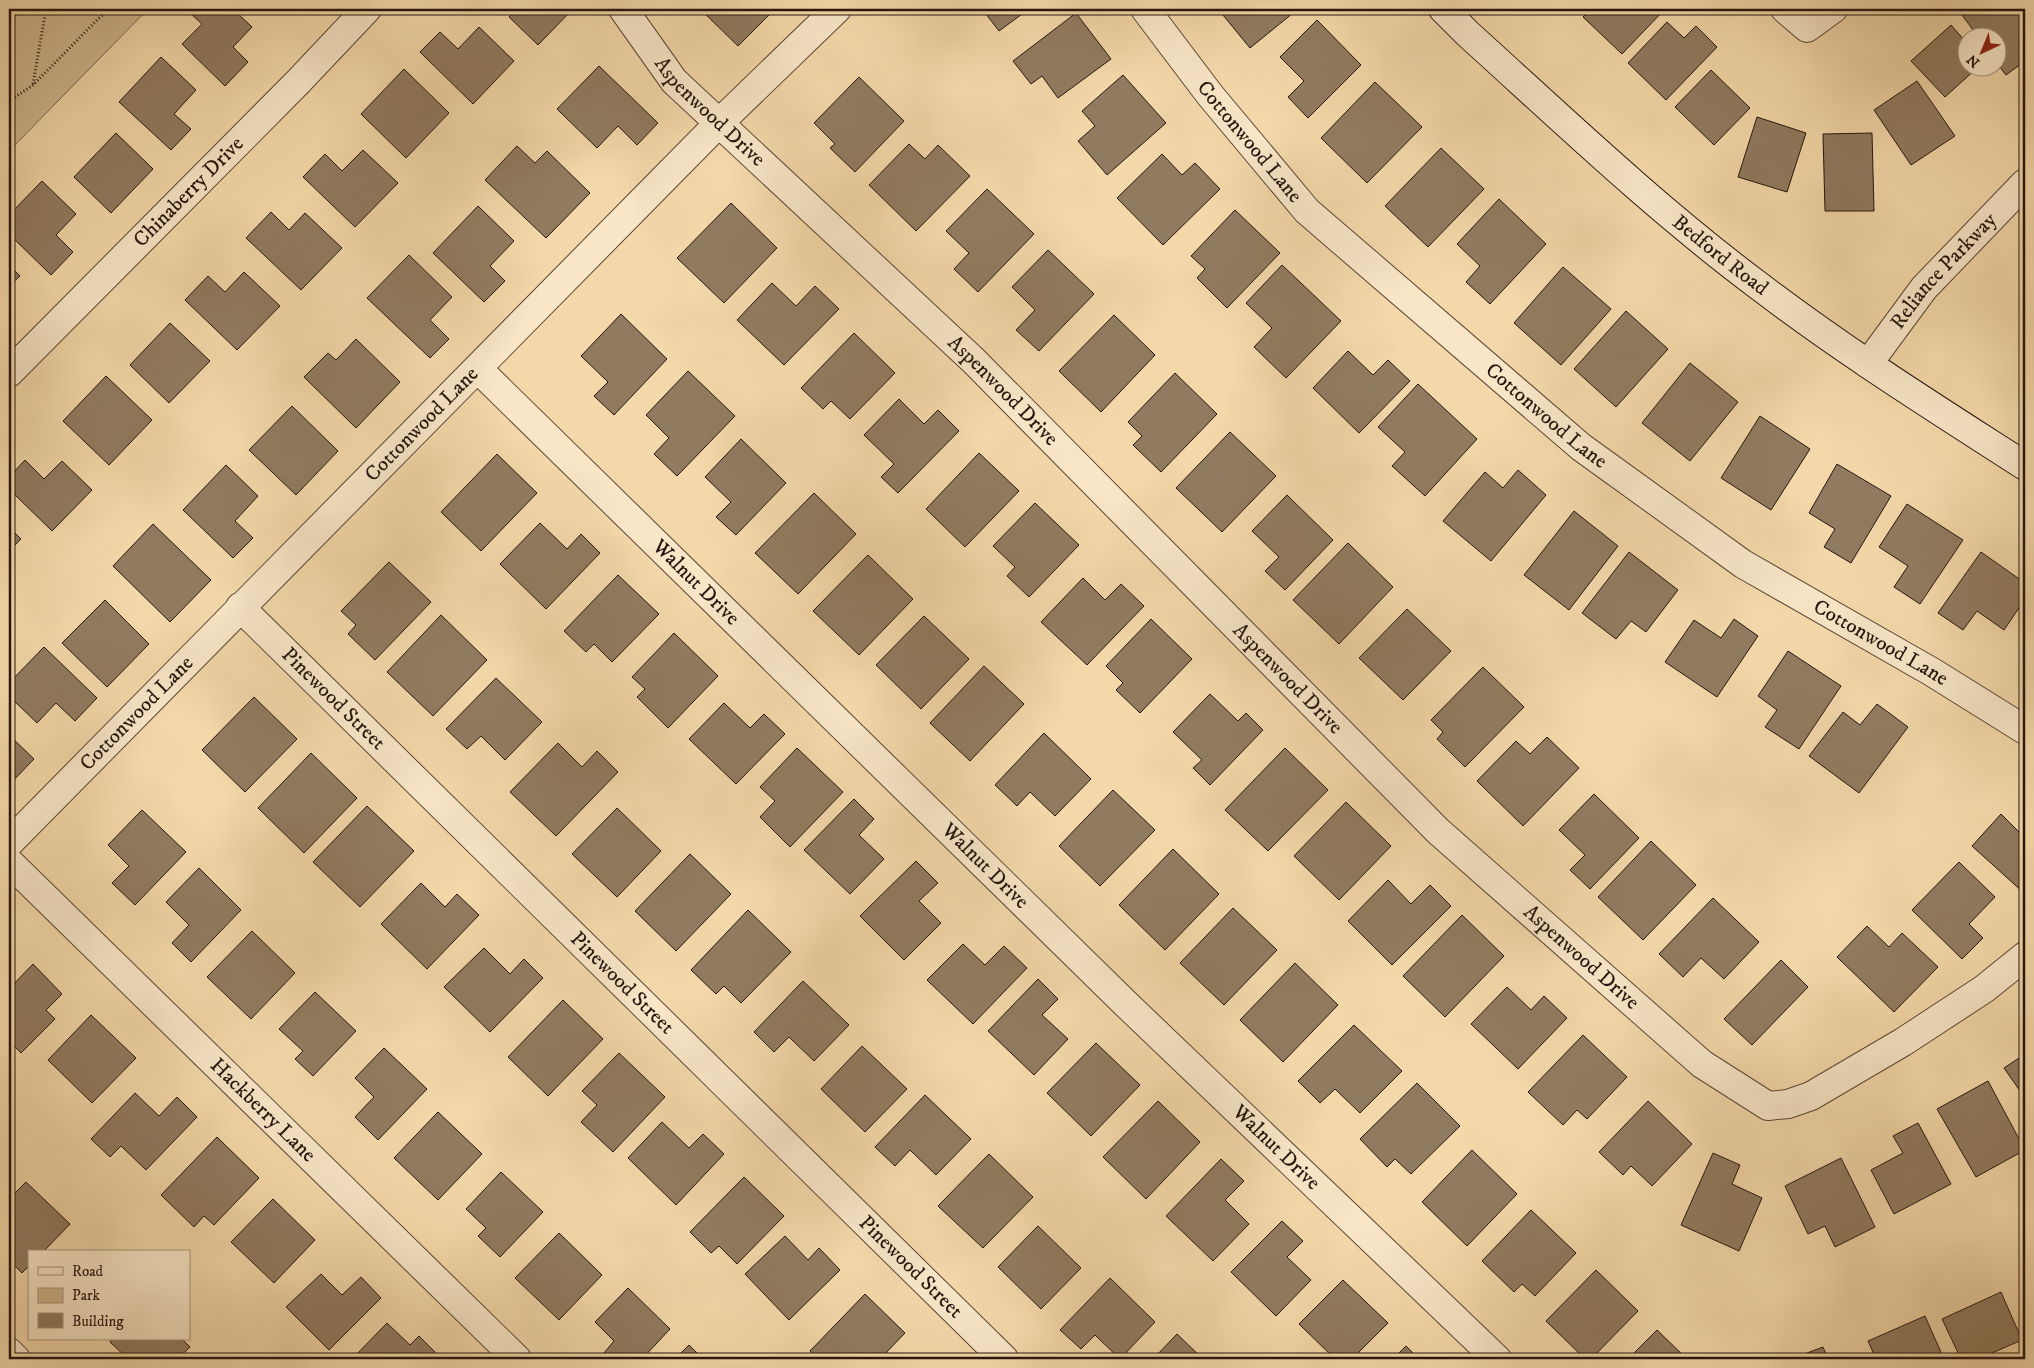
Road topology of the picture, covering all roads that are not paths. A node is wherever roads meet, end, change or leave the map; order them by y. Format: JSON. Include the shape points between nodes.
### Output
{"nodes":[{"id":1,"x":367,"y":9,"type":"edge"},
{"id":2,"x":623,"y":9,"type":"edge"},
{"id":3,"x":837,"y":9,"type":"edge"},
{"id":4,"x":1145,"y":9,"type":"edge"},
{"id":5,"x":1443,"y":9,"type":"edge"},
{"id":6,"x":1785,"y":9,"type":"edge"},
{"id":7,"x":1833,"y":9,"type":"edge"},
{"id":8,"x":719,"y":123,"type":"junction"},
{"id":9,"x":2025,"y":183,"type":"edge"},
{"id":10,"x":1868,"y":364,"type":"junction"},
{"id":11,"x":478,"y":369,"type":"junction"},
{"id":12,"x":9,"y":373,"type":"edge"},
{"id":13,"x":2025,"y":466,"type":"edge"},
{"id":14,"x":240,"y":607,"type":"junction"},
{"id":15,"x":2025,"y":730,"type":"edge"},
{"id":16,"x":9,"y":843,"type":"edge"},
{"id":17,"x":9,"y":862,"type":"edge"},
{"id":18,"x":2025,"y":956,"type":"edge"},
{"id":19,"x":9,"y":1352,"type":"edge"},
{"id":20,"x":16,"y":1359,"type":"edge"},
{"id":21,"x":518,"y":1359,"type":"edge"},
{"id":22,"x":1004,"y":1359,"type":"edge"},
{"id":23,"x":1497,"y":1359,"type":"edge"}],
"edges":[{"from":1,"to":12,"type":"street","name":"Chinaberry Drive"},
{"from":2,"to":8,"type":"street","name":"Aspenwood Drive","via":[[674,81]]},
{"from":3,"to":8,"type":"street","name":"Cottonwood Lane"},
{"from":4,"to":15,"type":"street","name":"Cottonwood Lane","via":[[1210,95],[1306,211],[1581,446],[1743,564],[1932,672]]},
{"from":5,"to":10,"type":"street","name":"Bedford Road","via":[[1653,202],[1759,286]]},
{"from":6,"to":7,"type":"street","via":[[1806,28]]},
{"from":8,"to":11,"type":"street","name":"Cottonwood Lane"},
{"from":8,"to":18,"type":"street","name":"Aspenwood Drive","via":[[974,361],[1438,831],[1702,1064],[1768,1106],[1788,1104],[1819,1091],[1903,1042],[1984,989]]},
{"from":9,"to":10,"type":"street","name":"Reliance Parkway","via":[[1924,288]]},
{"from":10,"to":13,"type":"street","name":"Bedford Road"},
{"from":11,"to":14,"type":"street","name":"Cottonwood Lane"},
{"from":11,"to":23,"type":"street","name":"Walnut Drive","via":[[1126,1004]]},
{"from":14,"to":16,"type":"street","name":"Cottonwood Lane"},
{"from":14,"to":22,"type":"street","name":"Pinewood Street"},
{"from":17,"to":21,"type":"street","name":"Hackberry Lane"},
{"from":19,"to":20,"type":"street"}]}
